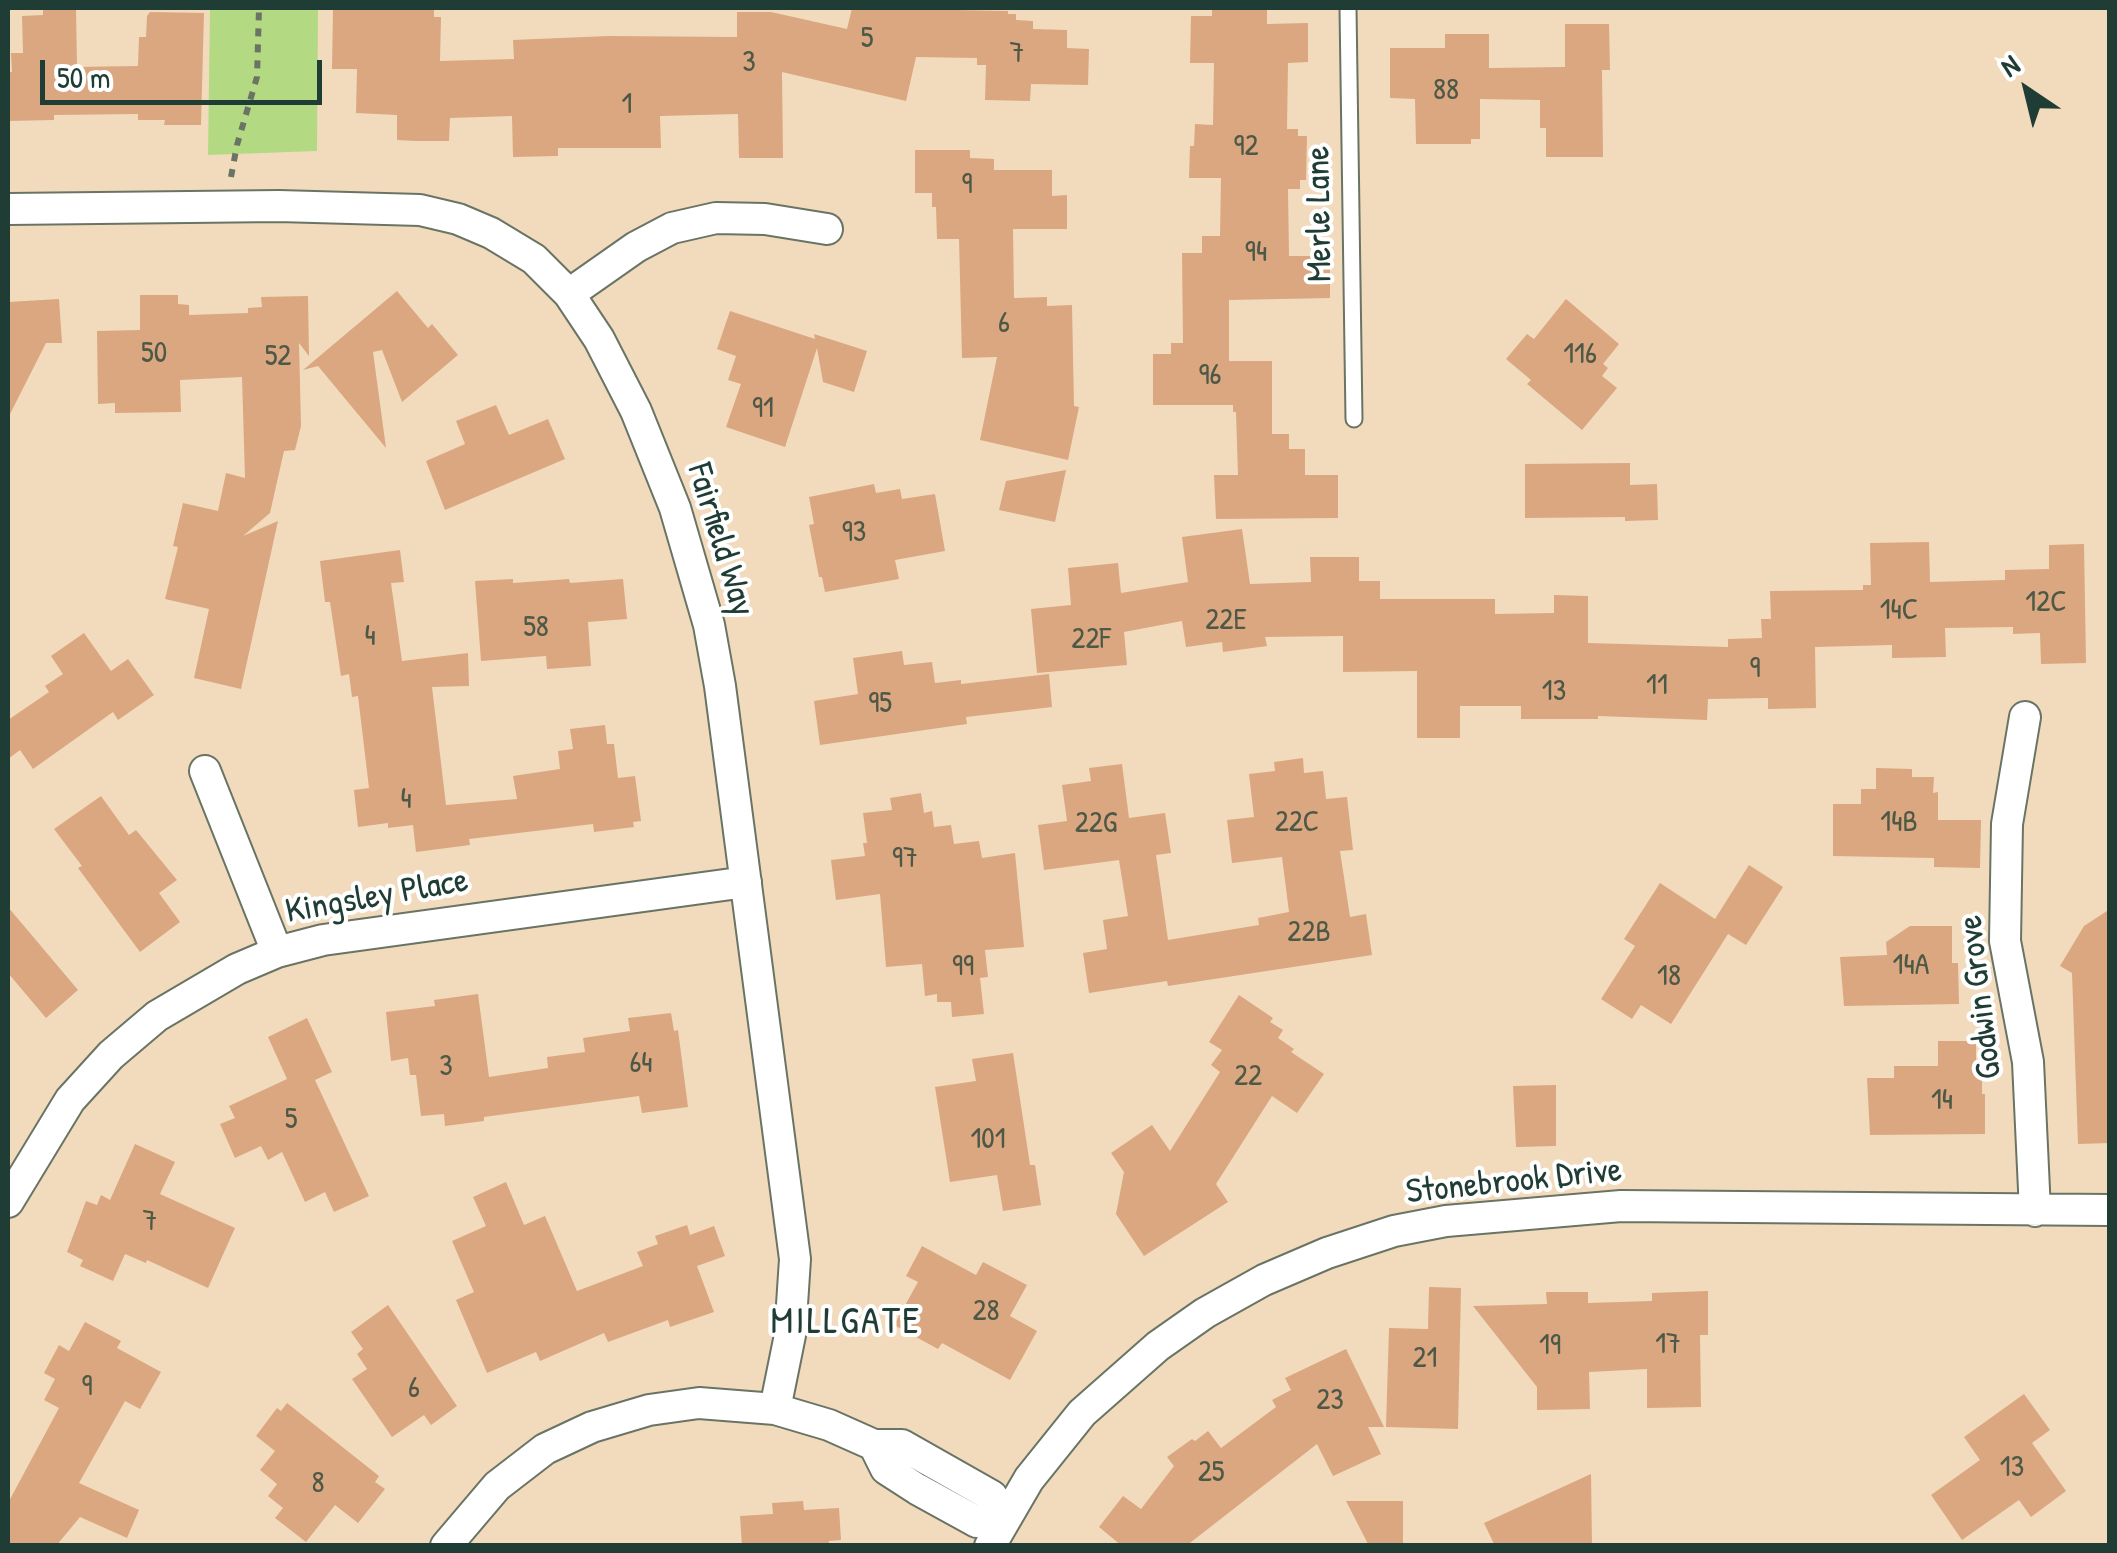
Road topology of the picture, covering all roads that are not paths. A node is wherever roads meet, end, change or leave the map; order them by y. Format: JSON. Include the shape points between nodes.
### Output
{"nodes":[{"id":1,"x":1348,"y":8,"type":"edge"},
{"id":2,"x":8,"y":209,"type":"edge"},
{"id":3,"x":826,"y":229,"type":"dead end"},
{"id":4,"x":570,"y":294,"type":"junction"},
{"id":5,"x":1354,"y":419,"type":"dead end"},
{"id":6,"x":2025,"y":717,"type":"dead end"},
{"id":7,"x":204,"y":771,"type":"dead end"},
{"id":8,"x":746,"y":882,"type":"junction"},
{"id":9,"x":277,"y":952,"type":"junction"},
{"id":10,"x":8,"y":1202,"type":"edge"},
{"id":11,"x":2035,"y":1210,"type":"junction"},
{"id":12,"x":2110,"y":1210,"type":"edge"},
{"id":13,"x":776,"y":1409,"type":"junction"},
{"id":14,"x":996,"y":1532,"type":"edge"},
{"id":15,"x":446,"y":1546,"type":"edge"}],
"edges":[{"from":1,"to":5,"type":"lane","name":"Merle Lane"},
{"from":2,"to":4,"type":"street","name":"Fairfield Way","via":[[420,210],[491,232],[534,259]]},
{"from":3,"to":4,"type":"street","via":[[716,218],[672,228]]},
{"from":4,"to":8,"type":"street","name":"Fairfield Way","via":[[636,411],[694,566],[720,686]]},
{"from":6,"to":11,"type":"street","name":"Godwin Grove","via":[[2008,824],[2005,941],[2028,1062]]},
{"from":7,"to":9,"type":"street"},
{"from":8,"to":9,"type":"street","name":"Kingsley Place","via":[[390,929]]},
{"from":8,"to":13,"type":"street","name":"Fairfield Way","via":[[795,1258]]},
{"from":9,"to":10,"type":"street","name":"Kingsley Place","via":[[183,999],[112,1055],[70,1100]]},
{"from":11,"to":12,"type":"street","name":"Stonebrook Drive"},
{"from":11,"to":14,"type":"street","name":"Stonebrook Drive","via":[[1621,1206],[1394,1231],[1264,1280],[1158,1346],[1082,1414]]},
{"from":13,"to":14,"type":"street","via":[[874,1445],[886,1469]]},
{"from":13,"to":15,"type":"street","via":[[699,1403],[592,1427],[545,1449],[497,1486]]}]}
